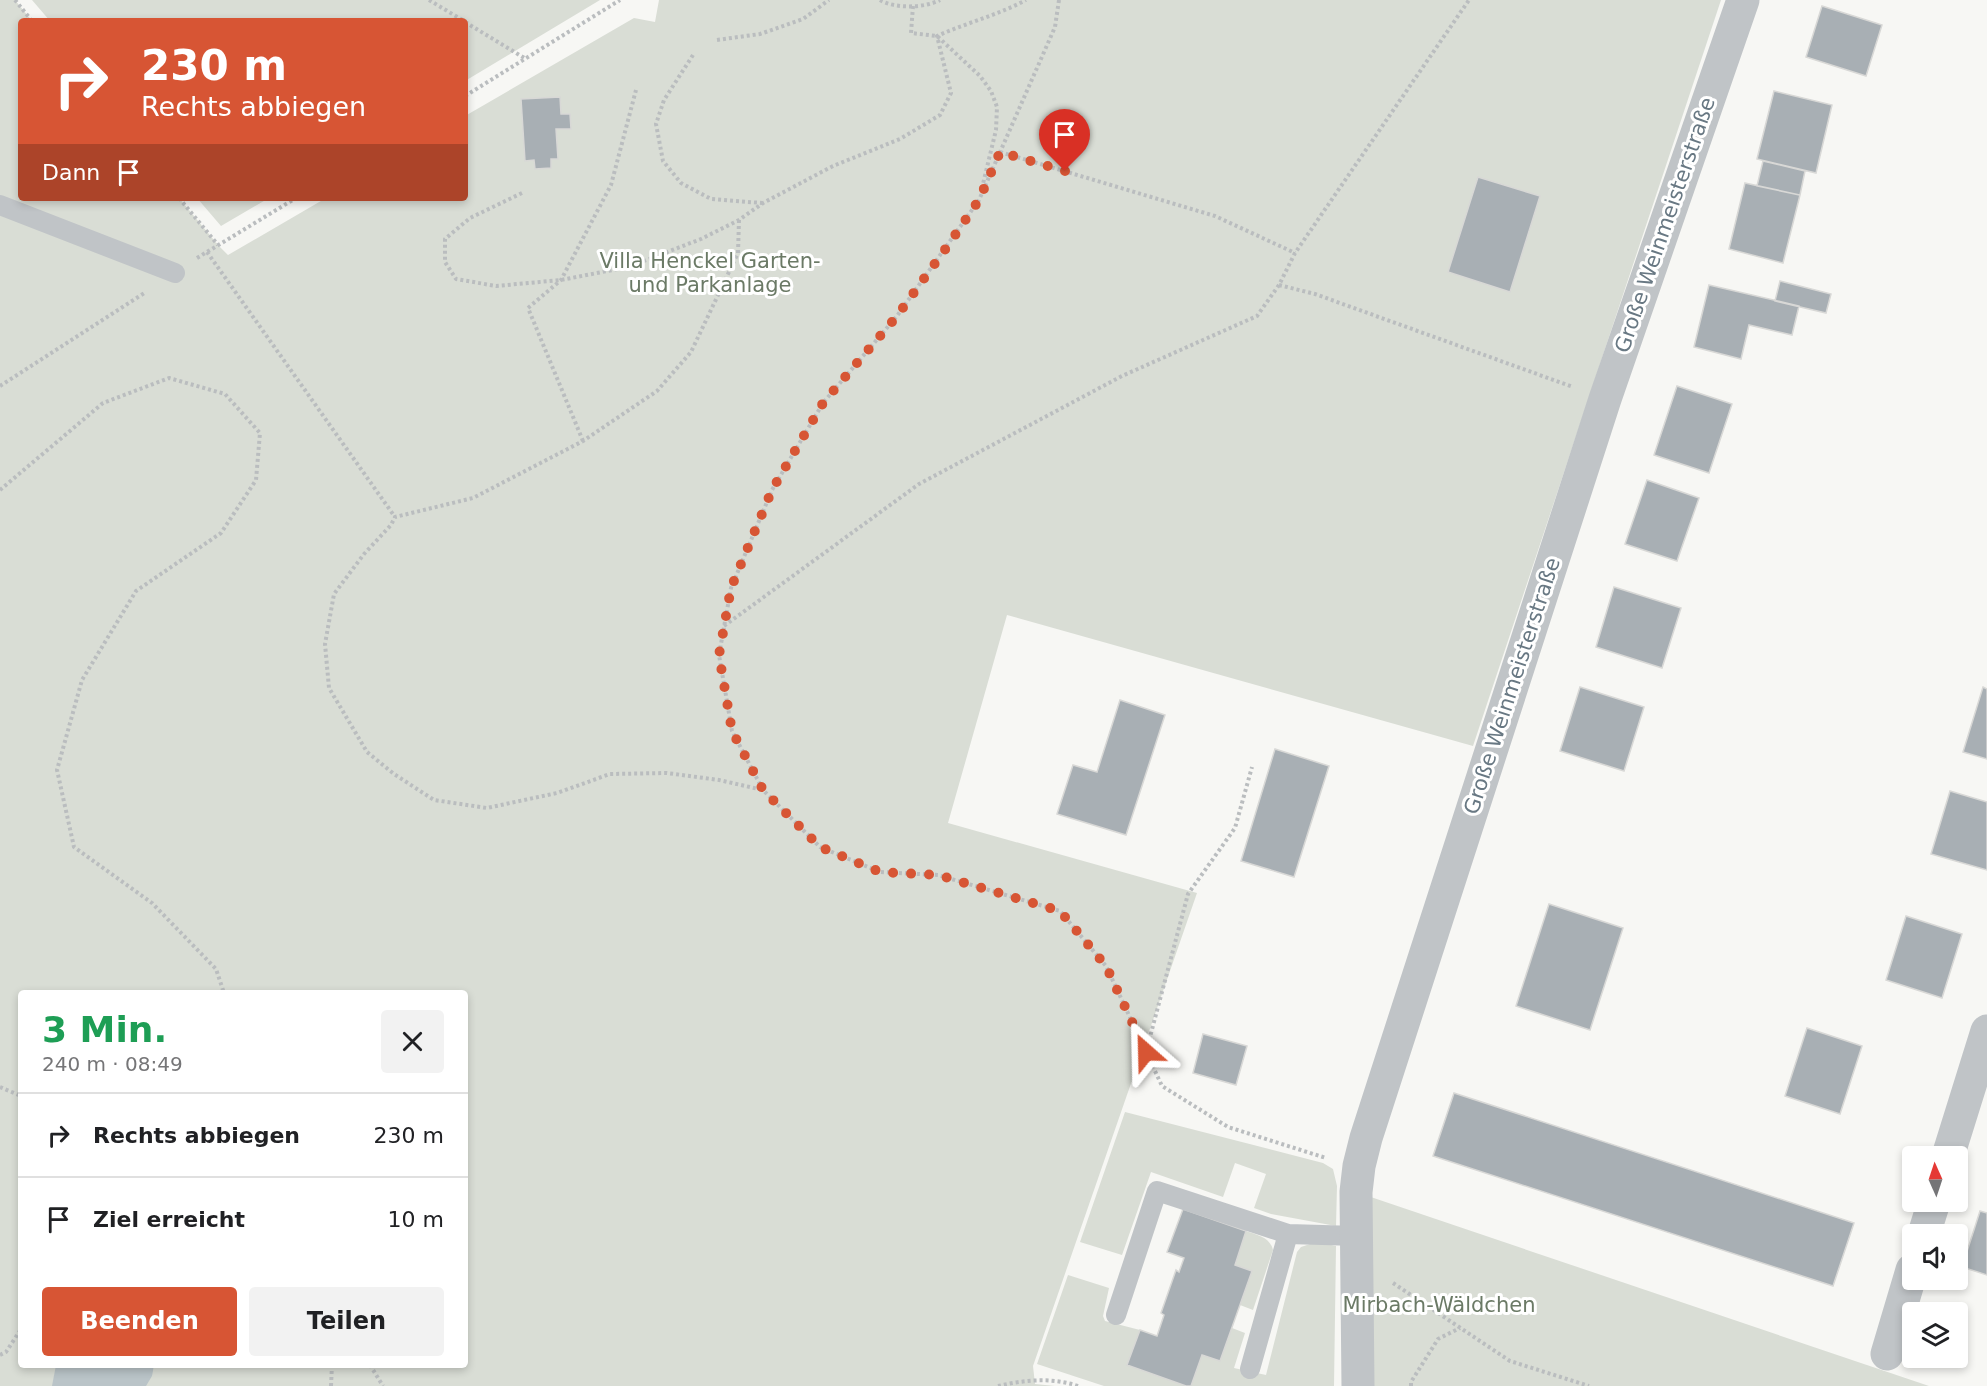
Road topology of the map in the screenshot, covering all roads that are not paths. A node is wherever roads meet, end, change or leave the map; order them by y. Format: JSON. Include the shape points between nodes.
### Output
{"nodes":[{"id":1,"x":1743,"y":0,"type":"edge"},
{"id":2,"x":0,"y":205,"type":"edge"},
{"id":3,"x":175,"y":273,"type":"dead end"},
{"id":4,"x":1987,"y":1031,"type":"edge"},
{"id":5,"x":1951,"y":1146,"type":"edge"},
{"id":6,"x":1288,"y":1234,"type":"junction"},
{"id":7,"x":1357,"y":1247,"type":"junction"},
{"id":8,"x":1906,"y":1290,"type":"edge"},
{"id":9,"x":1116,"y":1314,"type":"dead end"},
{"id":10,"x":1887,"y":1354,"type":"dead end"},
{"id":11,"x":1250,"y":1369,"type":"dead end"},
{"id":12,"x":1358,"y":1386,"type":"edge"}],
"edges":[{"from":1,"to":7,"type":"street","name":"Große Weinmeisterstraße","via":[[1605,399],[1366,1138],[1356,1192]]},
{"from":2,"to":3,"type":"lane"},
{"from":4,"to":5,"type":"street"},
{"from":6,"to":7,"type":"lane"},
{"from":6,"to":9,"type":"lane","via":[[1157,1191]]},
{"from":6,"to":11,"type":"lane"},
{"from":7,"to":12,"type":"street","name":"Große Weinmeisterstraße"},
{"from":8,"to":10,"type":"street"}]}
